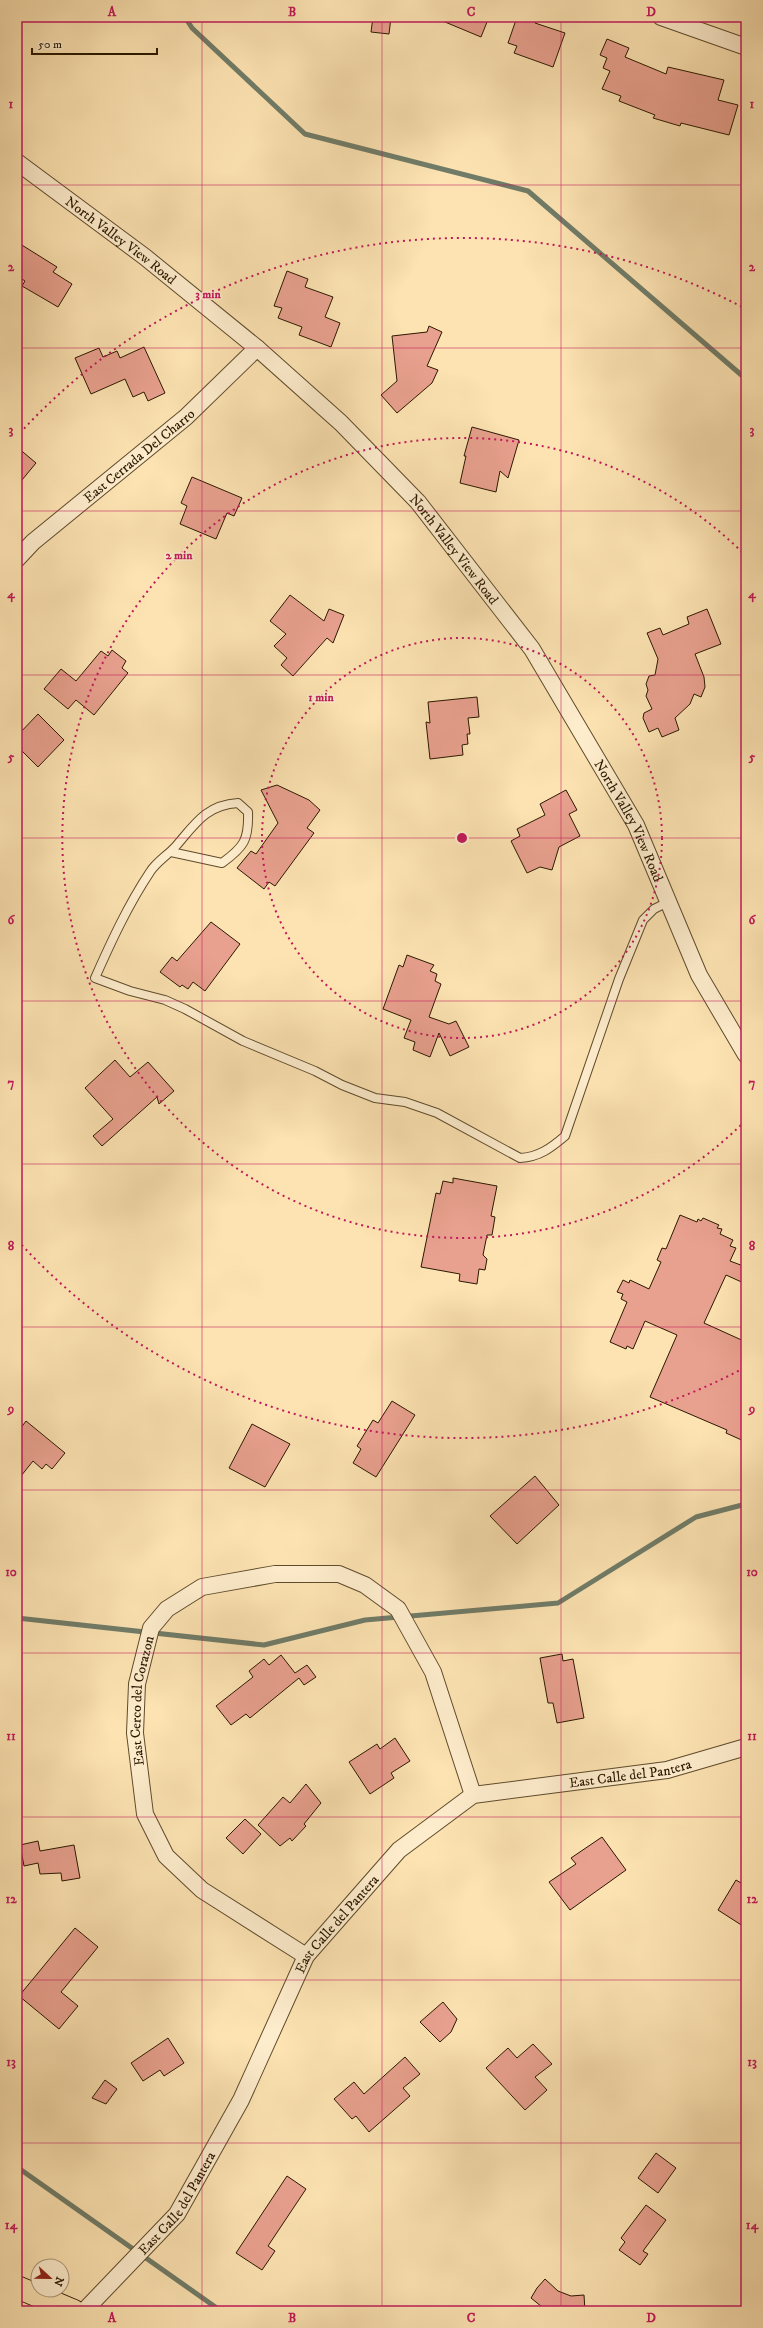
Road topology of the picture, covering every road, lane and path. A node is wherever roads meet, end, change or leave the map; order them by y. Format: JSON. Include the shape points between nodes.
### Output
{"nodes":[{"id":1,"x":661,"y":17,"type":"edge"},
{"id":2,"x":746,"y":47,"type":"edge"},
{"id":3,"x":17,"y":162,"type":"edge"},
{"id":4,"x":257,"y":348,"type":"junction"},
{"id":5,"x":17,"y":559,"type":"edge"},
{"id":6,"x":171,"y":852,"type":"junction"},
{"id":7,"x":668,"y":902,"type":"junction"},
{"id":8,"x":746,"y":1055,"type":"edge"},
{"id":9,"x":746,"y":1748,"type":"edge"},
{"id":10,"x":473,"y":1795,"type":"junction"},
{"id":11,"x":306,"y":1956,"type":"junction"},
{"id":12,"x":17,"y":2287,"type":"edge"},
{"id":13,"x":74,"y":2311,"type":"edge"},
{"id":14,"x":84,"y":2311,"type":"edge"}],
"edges":[{"from":1,"to":2,"type":"street"},
{"from":3,"to":4,"type":"street","name":"North Valley View Road","via":[[145,257]]},
{"from":4,"to":5,"type":"street","name":"East Cerrada Del Charro","via":[[186,417],[33,542]]},
{"from":4,"to":7,"type":"street","name":"North Valley View Road","via":[[341,422],[418,502],[532,649],[636,825]]},
{"from":6,"to":6,"type":"lane","via":[[195,859],[222,862],[240,850],[249,831],[248,812],[238,803],[226,804],[204,813]]},
{"from":6,"to":7,"type":"lane","via":[[147,876],[126,912],[95,978],[186,1009],[243,1041],[342,1085],[375,1098],[405,1102],[437,1113],[520,1158],[531,1157],[548,1150],[565,1136],[619,979],[643,920],[654,909]]},
{"from":7,"to":8,"type":"street","name":"North Valley View Road","via":[[699,975]]},
{"from":9,"to":10,"type":"street","name":"East Calle del Pantera","via":[[667,1770]]},
{"from":10,"to":11,"type":"street","name":"East Calle del Pantera","via":[[399,1850]]},
{"from":10,"to":11,"type":"street","name":"East Cerco del Corazon","via":[[433,1672],[398,1609],[365,1585],[339,1574],[275,1574],[202,1587],[166,1609],[151,1628],[137,1684],[135,1733],[145,1814],[166,1856],[202,1890]]},
{"from":11,"to":14,"type":"street","name":"East Calle del Pantera","via":[[239,2104],[177,2214]]},
{"from":12,"to":13,"type":"main road"}]}
